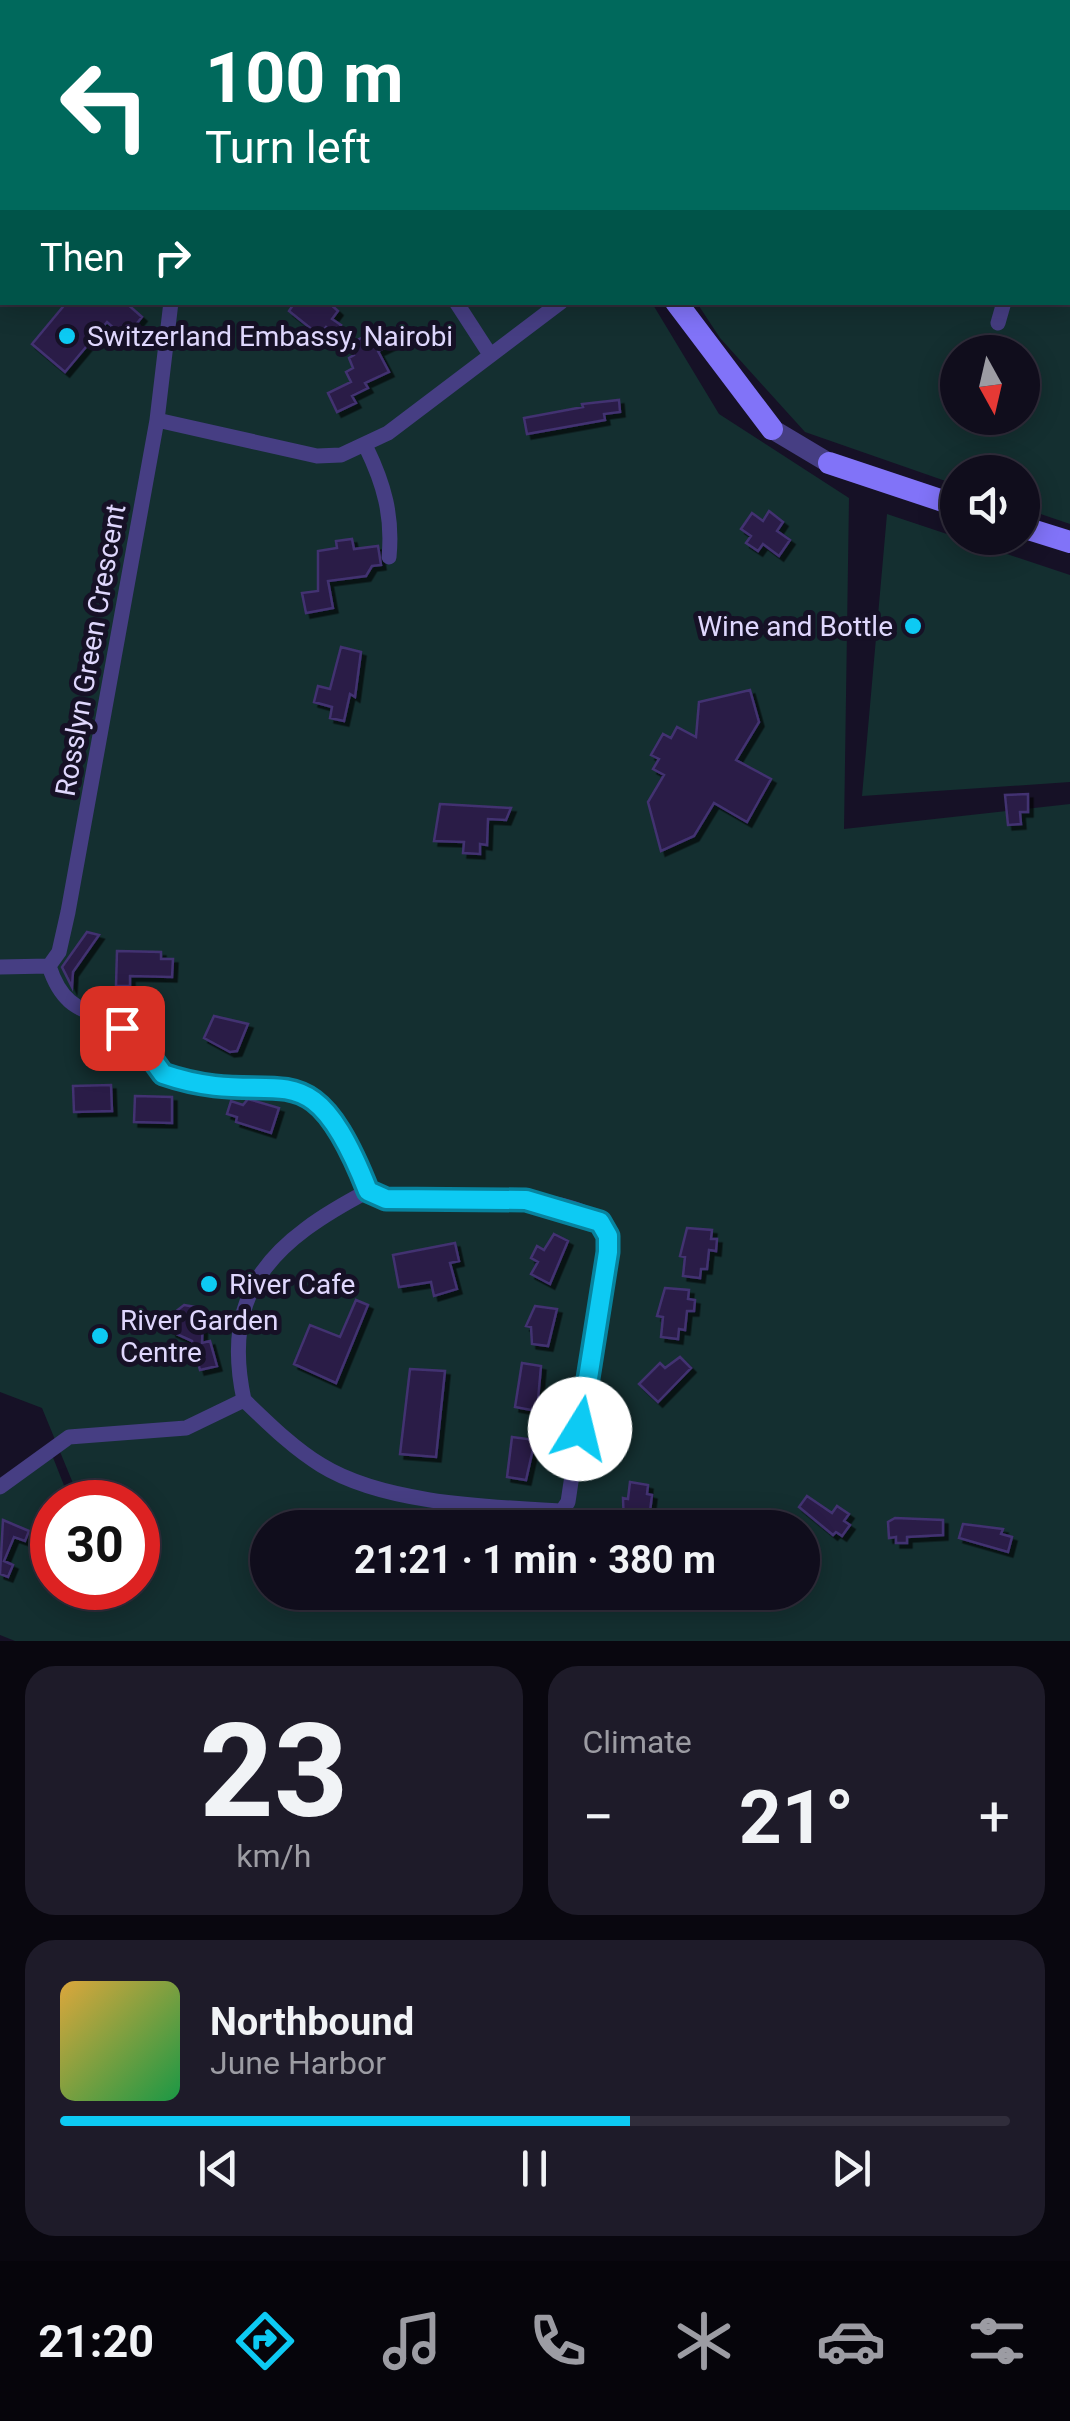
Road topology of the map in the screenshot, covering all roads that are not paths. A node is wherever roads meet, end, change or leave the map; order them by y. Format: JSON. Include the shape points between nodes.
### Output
{"nodes":[{"id":1,"x":171,"y":305,"type":"edge"},
{"id":2,"x":458,"y":305,"type":"edge"},
{"id":3,"x":557,"y":305,"type":"edge"},
{"id":4,"x":678,"y":305,"type":"edge"},
{"id":5,"x":1003,"y":305,"type":"edge"},
{"id":6,"x":998,"y":322,"type":"dead end"},
{"id":7,"x":489,"y":353,"type":"junction"},
{"id":8,"x":157,"y":420,"type":"junction"},
{"id":9,"x":772,"y":428,"type":"joint"},
{"id":10,"x":366,"y":447,"type":"junction"},
{"id":11,"x":829,"y":463,"type":"joint"},
{"id":12,"x":940,"y":500,"type":"edge"},
{"id":13,"x":1040,"y":533,"type":"edge"},
{"id":14,"x":1070,"y":542,"type":"edge"},
{"id":15,"x":389,"y":557,"type":"dead end"},
{"id":16,"x":0,"y":966,"type":"edge"},
{"id":17,"x":49,"y":966,"type":"junction"},
{"id":18,"x":368,"y":1191,"type":"junction"},
{"id":19,"x":244,"y":1400,"type":"junction"},
{"id":20,"x":0,"y":1487,"type":"edge"}],
"edges":[{"from":1,"to":8,"type":"street","name":"Rosslyn Green Crescent"},
{"from":2,"to":7,"type":"street"},
{"from":3,"to":7,"type":"street"},
{"from":4,"to":9,"type":"main road"},
{"from":5,"to":6,"type":"street"},
{"from":7,"to":10,"type":"street"},
{"from":8,"to":10,"type":"street","via":[[317,456]]},
{"from":8,"to":17,"type":"street","name":"Rosslyn Green Crescent","via":[[68,912]]},
{"from":9,"to":11,"type":"street"},
{"from":10,"to":15,"type":"street","via":[[390,510]]},
{"from":11,"to":12,"type":"main road"},
{"from":13,"to":14,"type":"main road"},
{"from":16,"to":17,"type":"street"},
{"from":17,"to":18,"type":"street","via":[[66,998],[84,1014],[130,1033],[163,1074],[303,1092],[344,1134]]},
{"from":18,"to":19,"type":"street","via":[[294,1240],[254,1284],[238,1322]]},
{"from":18,"to":19,"type":"street","via":[[406,1202],[526,1200],[586,1215],[606,1228],[608,1252],[568,1502],[562,1511],[505,1510],[380,1487],[323,1466]]},
{"from":19,"to":20,"type":"street","via":[[186,1428],[68,1436]]}]}
